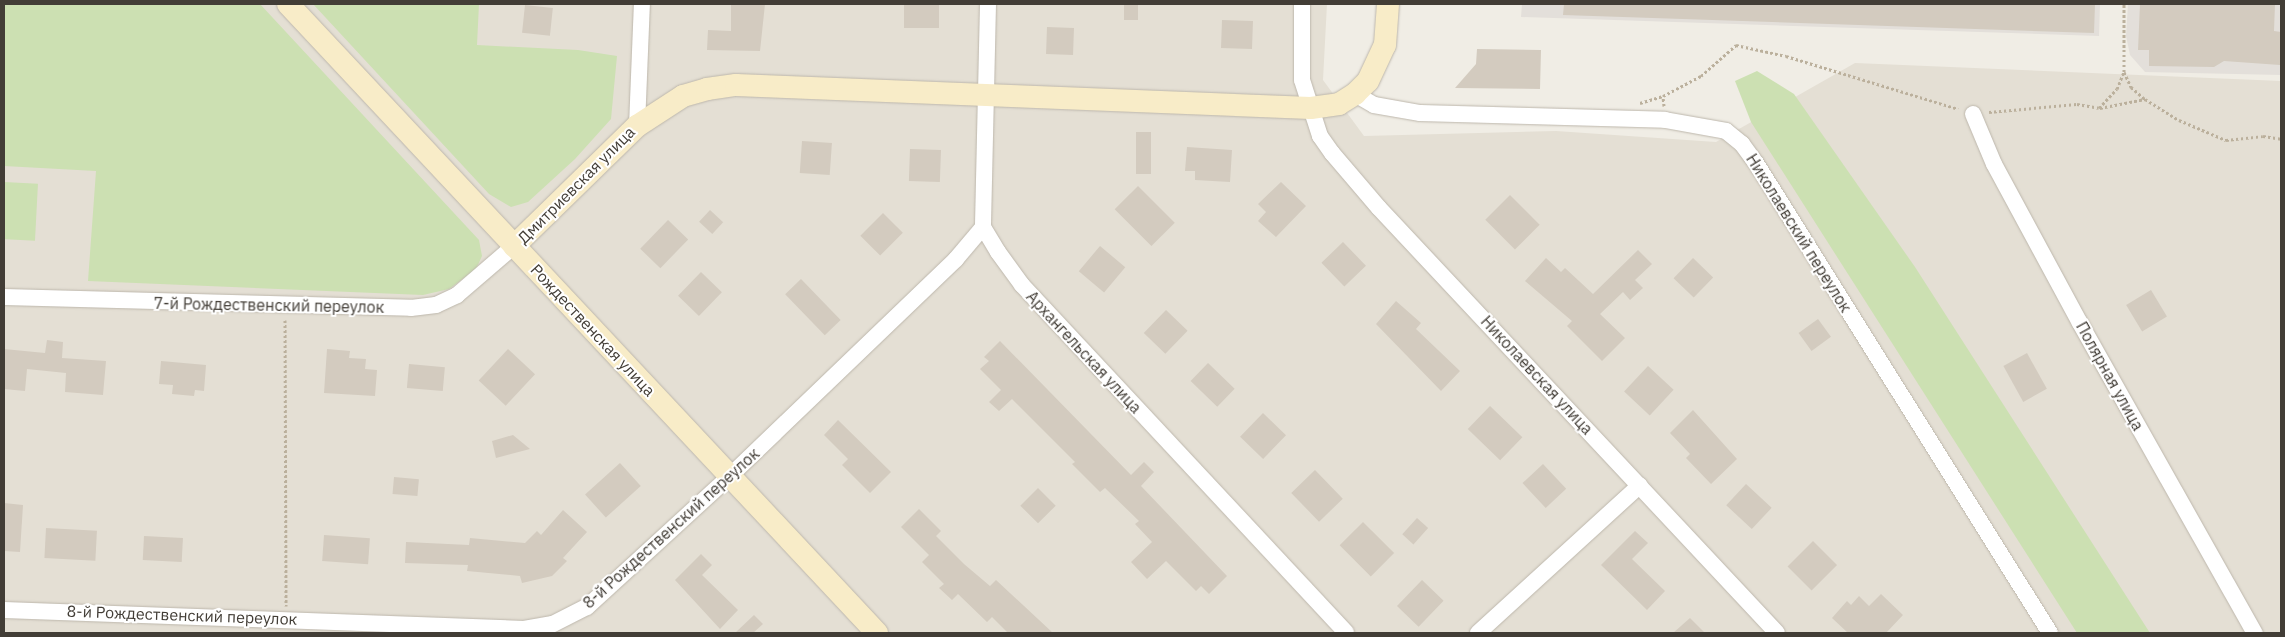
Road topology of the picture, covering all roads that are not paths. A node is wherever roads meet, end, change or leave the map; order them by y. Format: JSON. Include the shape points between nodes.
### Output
{"nodes":[{"id":1,"x":288,"y":4,"type":"edge"},
{"id":2,"x":642,"y":4,"type":"edge"},
{"id":3,"x":988,"y":4,"type":"edge"},
{"id":4,"x":1302,"y":4,"type":"edge"},
{"id":5,"x":1388,"y":4,"type":"edge"},
{"id":6,"x":1355,"y":94,"type":"junction"},
{"id":7,"x":985,"y":95,"type":"junction"},
{"id":8,"x":1311,"y":108,"type":"junction"},
{"id":9,"x":1973,"y":114,"type":"road end"},
{"id":10,"x":638,"y":126,"type":"junction"},
{"id":11,"x":983,"y":227,"type":"junction"},
{"id":12,"x":514,"y":246,"type":"junction"},
{"id":13,"x":4,"y":297,"type":"edge"},
{"id":14,"x":730,"y":475,"type":"junction"},
{"id":15,"x":1640,"y":484,"type":"junction"},
{"id":16,"x":4,"y":610,"type":"edge"},
{"id":17,"x":877,"y":633,"type":"edge"},
{"id":18,"x":1346,"y":633,"type":"edge"},
{"id":19,"x":1478,"y":633,"type":"edge"},
{"id":20,"x":1777,"y":633,"type":"edge"},
{"id":21,"x":2050,"y":633,"type":"edge"},
{"id":22,"x":2255,"y":633,"type":"edge"}],
"edges":[{"from":1,"to":12,"type":"main road","name":"Рождественская улица"},
{"from":2,"to":10,"type":"street","name":"Дмитриевская улица"},
{"from":3,"to":7,"type":"street"},
{"from":4,"to":8,"type":"street","name":"Николаевская улица","via":[[1302,80]]},
{"from":5,"to":6,"type":"main road","via":[[1385,45],[1368,81]]},
{"from":6,"to":8,"type":"main road","via":[[1339,104]]},
{"from":6,"to":21,"type":"street","name":"Николаевский переулок","via":[[1374,105],[1420,113],[1665,120],[1726,131],[1742,144]]},
{"from":7,"to":8,"type":"main road"},
{"from":7,"to":10,"type":"main road","via":[[736,85],[684,96]]},
{"from":7,"to":11,"type":"street"},
{"from":8,"to":15,"type":"street","name":"Николаевская улица","via":[[1320,136],[1379,208]]},
{"from":9,"to":22,"type":"street","name":"Полярная улица","via":[[1994,164],[2071,307]]},
{"from":10,"to":12,"type":"main road","name":"Дмитриевская улица"},
{"from":11,"to":14,"type":"street","name":"8-й Рождественский переулок","via":[[956,259]]},
{"from":11,"to":18,"type":"street","name":"Архангельская улица","via":[[1022,285]]},
{"from":12,"to":13,"type":"street","name":"7-й Рождественский переулок","via":[[457,295],[436,305],[411,308]]},
{"from":12,"to":14,"type":"main road","name":"Рождественская улица"},
{"from":14,"to":16,"type":"street","name":"8-й Рождественский переулок","via":[[587,607],[553,624],[524,629]]},
{"from":14,"to":17,"type":"main road","name":"Рождественская улица"},
{"from":15,"to":19,"type":"street"},
{"from":15,"to":20,"type":"street","name":"Николаевская улица"}]}
